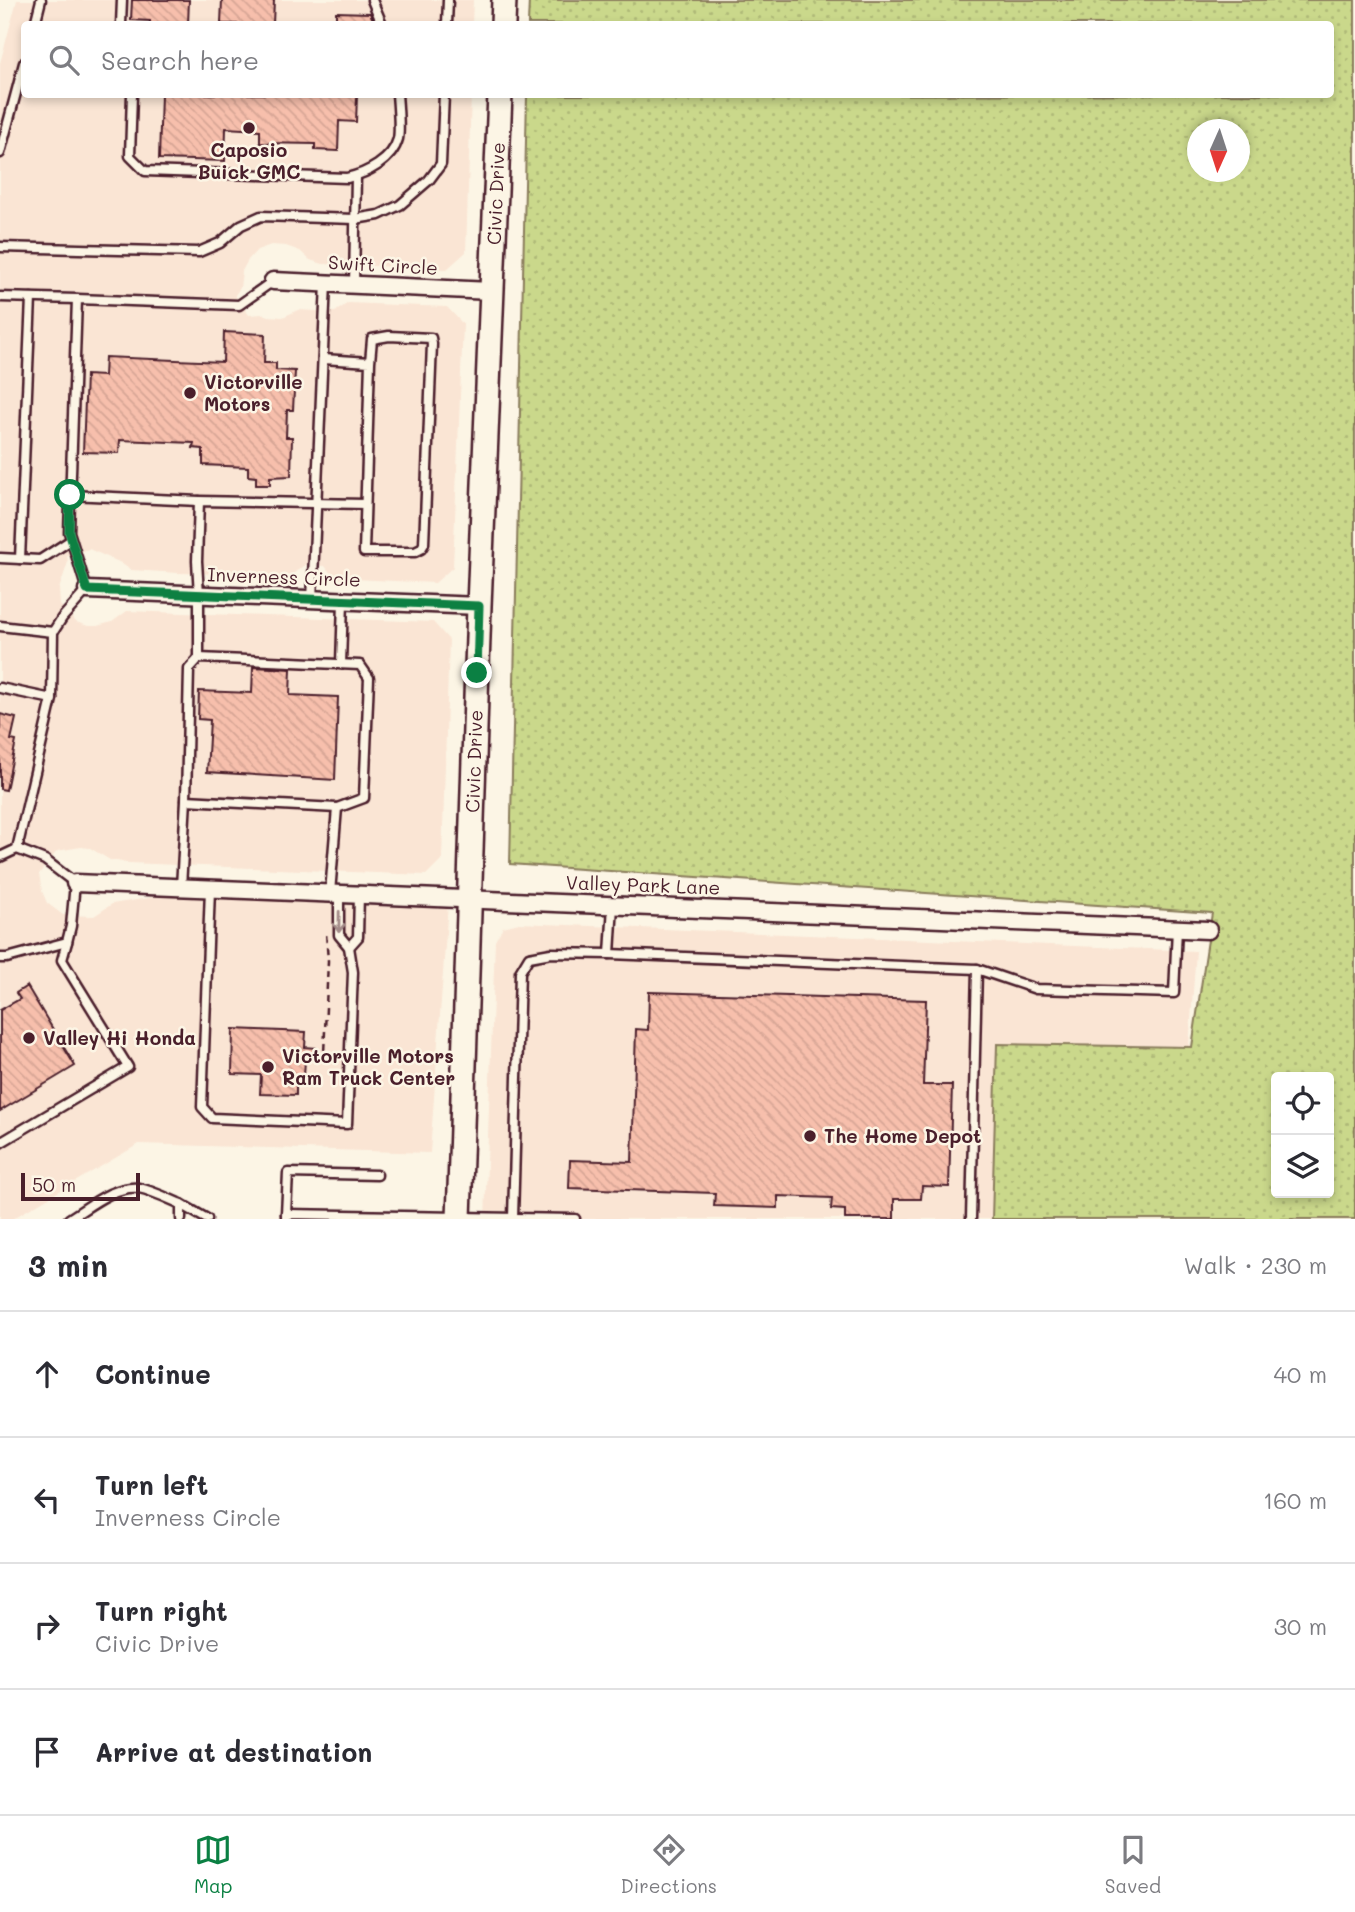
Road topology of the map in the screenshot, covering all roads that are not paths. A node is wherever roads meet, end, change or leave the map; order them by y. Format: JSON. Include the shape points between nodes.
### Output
{"nodes":[{"id":1,"x":41,"y":0,"type":"edge"},
{"id":2,"x":122,"y":0,"type":"edge"},
{"id":3,"x":372,"y":0,"type":"edge"},
{"id":4,"x":448,"y":0,"type":"edge"},
{"id":5,"x":505,"y":0,"type":"edge"},
{"id":6,"x":36,"y":21,"type":"edge"},
{"id":7,"x":121,"y":21,"type":"edge"},
{"id":8,"x":381,"y":21,"type":"edge"},
{"id":9,"x":447,"y":21,"type":"edge"},
{"id":10,"x":503,"y":21,"type":"edge"},
{"id":11,"x":21,"y":73,"type":"edge"},
{"id":12,"x":132,"y":98,"type":"edge"},
{"id":13,"x":397,"y":98,"type":"edge"},
{"id":14,"x":444,"y":98,"type":"edge"},
{"id":15,"x":500,"y":98,"type":"edge"},
{"id":16,"x":0,"y":153,"type":"edge"},
{"id":17,"x":356,"y":176,"type":"junction"},
{"id":18,"x":355,"y":219,"type":"junction"},
{"id":19,"x":0,"y":247,"type":"edge"},
{"id":20,"x":274,"y":281,"type":"joint"},
{"id":21,"x":326,"y":283,"type":"junction"},
{"id":22,"x":354,"y":285,"type":"junction"},
{"id":23,"x":491,"y":291,"type":"junction"},
{"id":24,"x":0,"y":297,"type":"edge"},
{"id":25,"x":31,"y":298,"type":"junction"},
{"id":26,"x":77,"y":299,"type":"junction"},
{"id":27,"x":323,"y":359,"type":"junction"},
{"id":28,"x":370,"y":362,"type":"junction"},
{"id":29,"x":70,"y":495,"type":"junction"},
{"id":30,"x":199,"y":501,"type":"junction"},
{"id":31,"x":316,"y":505,"type":"junction"},
{"id":32,"x":365,"y":505,"type":"junction"},
{"id":33,"x":71,"y":540,"type":"junction"},
{"id":34,"x":0,"y":558,"type":"edge"},
{"id":35,"x":20,"y":559,"type":"junction"},
{"id":36,"x":87,"y":590,"type":"junction"},
{"id":37,"x":200,"y":595,"type":"junction"},
{"id":38,"x":312,"y":600,"type":"junction"},
{"id":39,"x":343,"y":601,"type":"junction"},
{"id":40,"x":479,"y":606,"type":"junction"},
{"id":41,"x":0,"y":626,"type":"edge"},
{"id":42,"x":53,"y":632,"type":"junction"},
{"id":43,"x":199,"y":658,"type":"junction"},
{"id":44,"x":341,"y":664,"type":"junction"},
{"id":45,"x":0,"y":688,"type":"edge"},
{"id":46,"x":52,"y":699,"type":"junction"},
{"id":47,"x":186,"y":800,"type":"junction"},
{"id":48,"x":337,"y":808,"type":"junction"},
{"id":49,"x":17,"y":849,"type":"junction"},
{"id":50,"x":0,"y":857,"type":"edge"},
{"id":51,"x":75,"y":883,"type":"junction"},
{"id":52,"x":181,"y":887,"type":"junction"},
{"id":53,"x":210,"y":889,"type":"junction"},
{"id":54,"x":335,"y":893,"type":"junction"},
{"id":55,"x":359,"y":894,"type":"junction"},
{"id":56,"x":470,"y":899,"type":"junction"},
{"id":57,"x":613,"y":905,"type":"junction"},
{"id":58,"x":1177,"y":929,"type":"junction"},
{"id":59,"x":1209,"y":930,"type":"dead end"},
{"id":60,"x":66,"y":942,"type":"junction"},
{"id":61,"x":349,"y":947,"type":"junction"},
{"id":62,"x":611,"y":954,"type":"junction"},
{"id":63,"x":2,"y":960,"type":"edge"},
{"id":64,"x":977,"y":969,"type":"junction"},
{"id":65,"x":0,"y":1143,"type":"edge"},
{"id":66,"x":377,"y":1175,"type":"dead end"},
{"id":67,"x":181,"y":1204,"type":"junction"},
{"id":68,"x":286,"y":1217,"type":"edge"},
{"id":69,"x":459,"y":1218,"type":"edge"},
{"id":70,"x":513,"y":1218,"type":"edge"},
{"id":71,"x":69,"y":1219,"type":"edge"},
{"id":72,"x":181,"y":1219,"type":"edge"},
{"id":73,"x":206,"y":1219,"type":"edge"},
{"id":74,"x":575,"y":1219,"type":"edge"},
{"id":75,"x":971,"y":1219,"type":"edge"}],
"edges":[{"from":1,"to":6,"type":"lane"},
{"from":2,"to":7,"type":"lane"},
{"from":3,"to":8,"type":"lane"},
{"from":4,"to":9,"type":"lane"},
{"from":5,"to":10,"type":"street"},
{"from":11,"to":16,"type":"lane"},
{"from":12,"to":17,"type":"lane","via":[[130,156],[145,171]]},
{"from":13,"to":17,"type":"lane","via":[[398,139],[389,156]]},
{"from":14,"to":18,"type":"lane","via":[[441,164],[400,205]]},
{"from":15,"to":23,"type":"street","name":"Civic Drive"},
{"from":17,"to":18,"type":"lane"},
{"from":18,"to":19,"type":"lane","via":[[261,216],[200,252]]},
{"from":18,"to":22,"type":"lane"},
{"from":20,"to":21,"type":"street","name":"Swift Circle"},
{"from":20,"to":26,"type":"lane","via":[[239,305]]},
{"from":21,"to":22,"type":"street","name":"Swift Circle"},
{"from":21,"to":27,"type":"lane"},
{"from":22,"to":23,"type":"street","name":"Swift Circle"},
{"from":23,"to":40,"type":"street","name":"Civic Drive"},
{"from":24,"to":25,"type":"lane"},
{"from":25,"to":26,"type":"lane"},
{"from":25,"to":35,"type":"lane"},
{"from":26,"to":29,"type":"lane"},
{"from":27,"to":28,"type":"lane"},
{"from":27,"to":31,"type":"lane"},
{"from":28,"to":32,"type":"lane"},
{"from":28,"to":32,"type":"lane","via":[[372,339],[430,338],[421,549],[364,552]]},
{"from":29,"to":30,"type":"lane"},
{"from":29,"to":33,"type":"lane"},
{"from":30,"to":31,"type":"lane"},
{"from":30,"to":37,"type":"lane"},
{"from":31,"to":32,"type":"lane"},
{"from":31,"to":38,"type":"lane"},
{"from":33,"to":35,"type":"lane","via":[[40,560]]},
{"from":33,"to":36,"type":"lane"},
{"from":34,"to":35,"type":"lane"},
{"from":36,"to":37,"type":"street","name":"Inverness Circle"},
{"from":36,"to":42,"type":"lane"},
{"from":37,"to":38,"type":"street","name":"Inverness Circle"},
{"from":37,"to":43,"type":"lane"},
{"from":38,"to":39,"type":"street","name":"Inverness Circle"},
{"from":39,"to":40,"type":"street","name":"Inverness Circle"},
{"from":39,"to":44,"type":"lane"},
{"from":40,"to":56,"type":"street","name":"Civic Drive"},
{"from":41,"to":42,"type":"lane"},
{"from":42,"to":46,"type":"lane"},
{"from":43,"to":44,"type":"lane"},
{"from":43,"to":47,"type":"lane","via":[[189,669]]},
{"from":44,"to":48,"type":"lane","via":[[360,665],[369,678],[363,798]]},
{"from":45,"to":46,"type":"lane"},
{"from":46,"to":49,"type":"lane"},
{"from":47,"to":48,"type":"lane"},
{"from":47,"to":52,"type":"lane"},
{"from":48,"to":54,"type":"lane"},
{"from":49,"to":50,"type":"lane"},
{"from":49,"to":51,"type":"lane","via":[[45,860]]},
{"from":51,"to":52,"type":"street","name":"Valley Park Lane"},
{"from":51,"to":60,"type":"lane"},
{"from":52,"to":53,"type":"street","name":"Valley Park Lane"},
{"from":53,"to":54,"type":"street","name":"Valley Park Lane"},
{"from":53,"to":61,"type":"lane","via":[[202,1107],[212,1118],[347,1124],[353,972]]},
{"from":54,"to":55,"type":"street","name":"Valley Park Lane"},
{"from":54,"to":61,"type":"lane","one_way":true,"via":[[339,935]]},
{"from":55,"to":56,"type":"street","name":"Valley Park Lane"},
{"from":55,"to":61,"type":"lane","via":[[358,937]]},
{"from":56,"to":57,"type":"street","name":"Valley Park Lane"},
{"from":56,"to":69,"type":"street","name":"Civic Drive"},
{"from":57,"to":58,"type":"street","name":"Valley Park Lane"},
{"from":57,"to":62,"type":"lane"},
{"from":58,"to":59,"type":"street","name":"Valley Park Lane"},
{"from":58,"to":64,"type":"lane","via":[[1174,993],[1036,989]]},
{"from":60,"to":63,"type":"lane"},
{"from":60,"to":65,"type":"lane","via":[[62,960],[128,1067]]},
{"from":62,"to":64,"type":"lane"},
{"from":62,"to":70,"type":"lane","via":[[529,957],[520,972]]},
{"from":64,"to":75,"type":"lane"},
{"from":66,"to":68,"type":"lane","via":[[288,1173]]},
{"from":67,"to":71,"type":"lane","via":[[136,1188],[117,1191]]},
{"from":67,"to":72,"type":"lane"},
{"from":67,"to":73,"type":"lane"},
{"from":68,"to":69,"type":"lane"},
{"from":69,"to":70,"type":"lane"},
{"from":70,"to":74,"type":"lane"}]}
